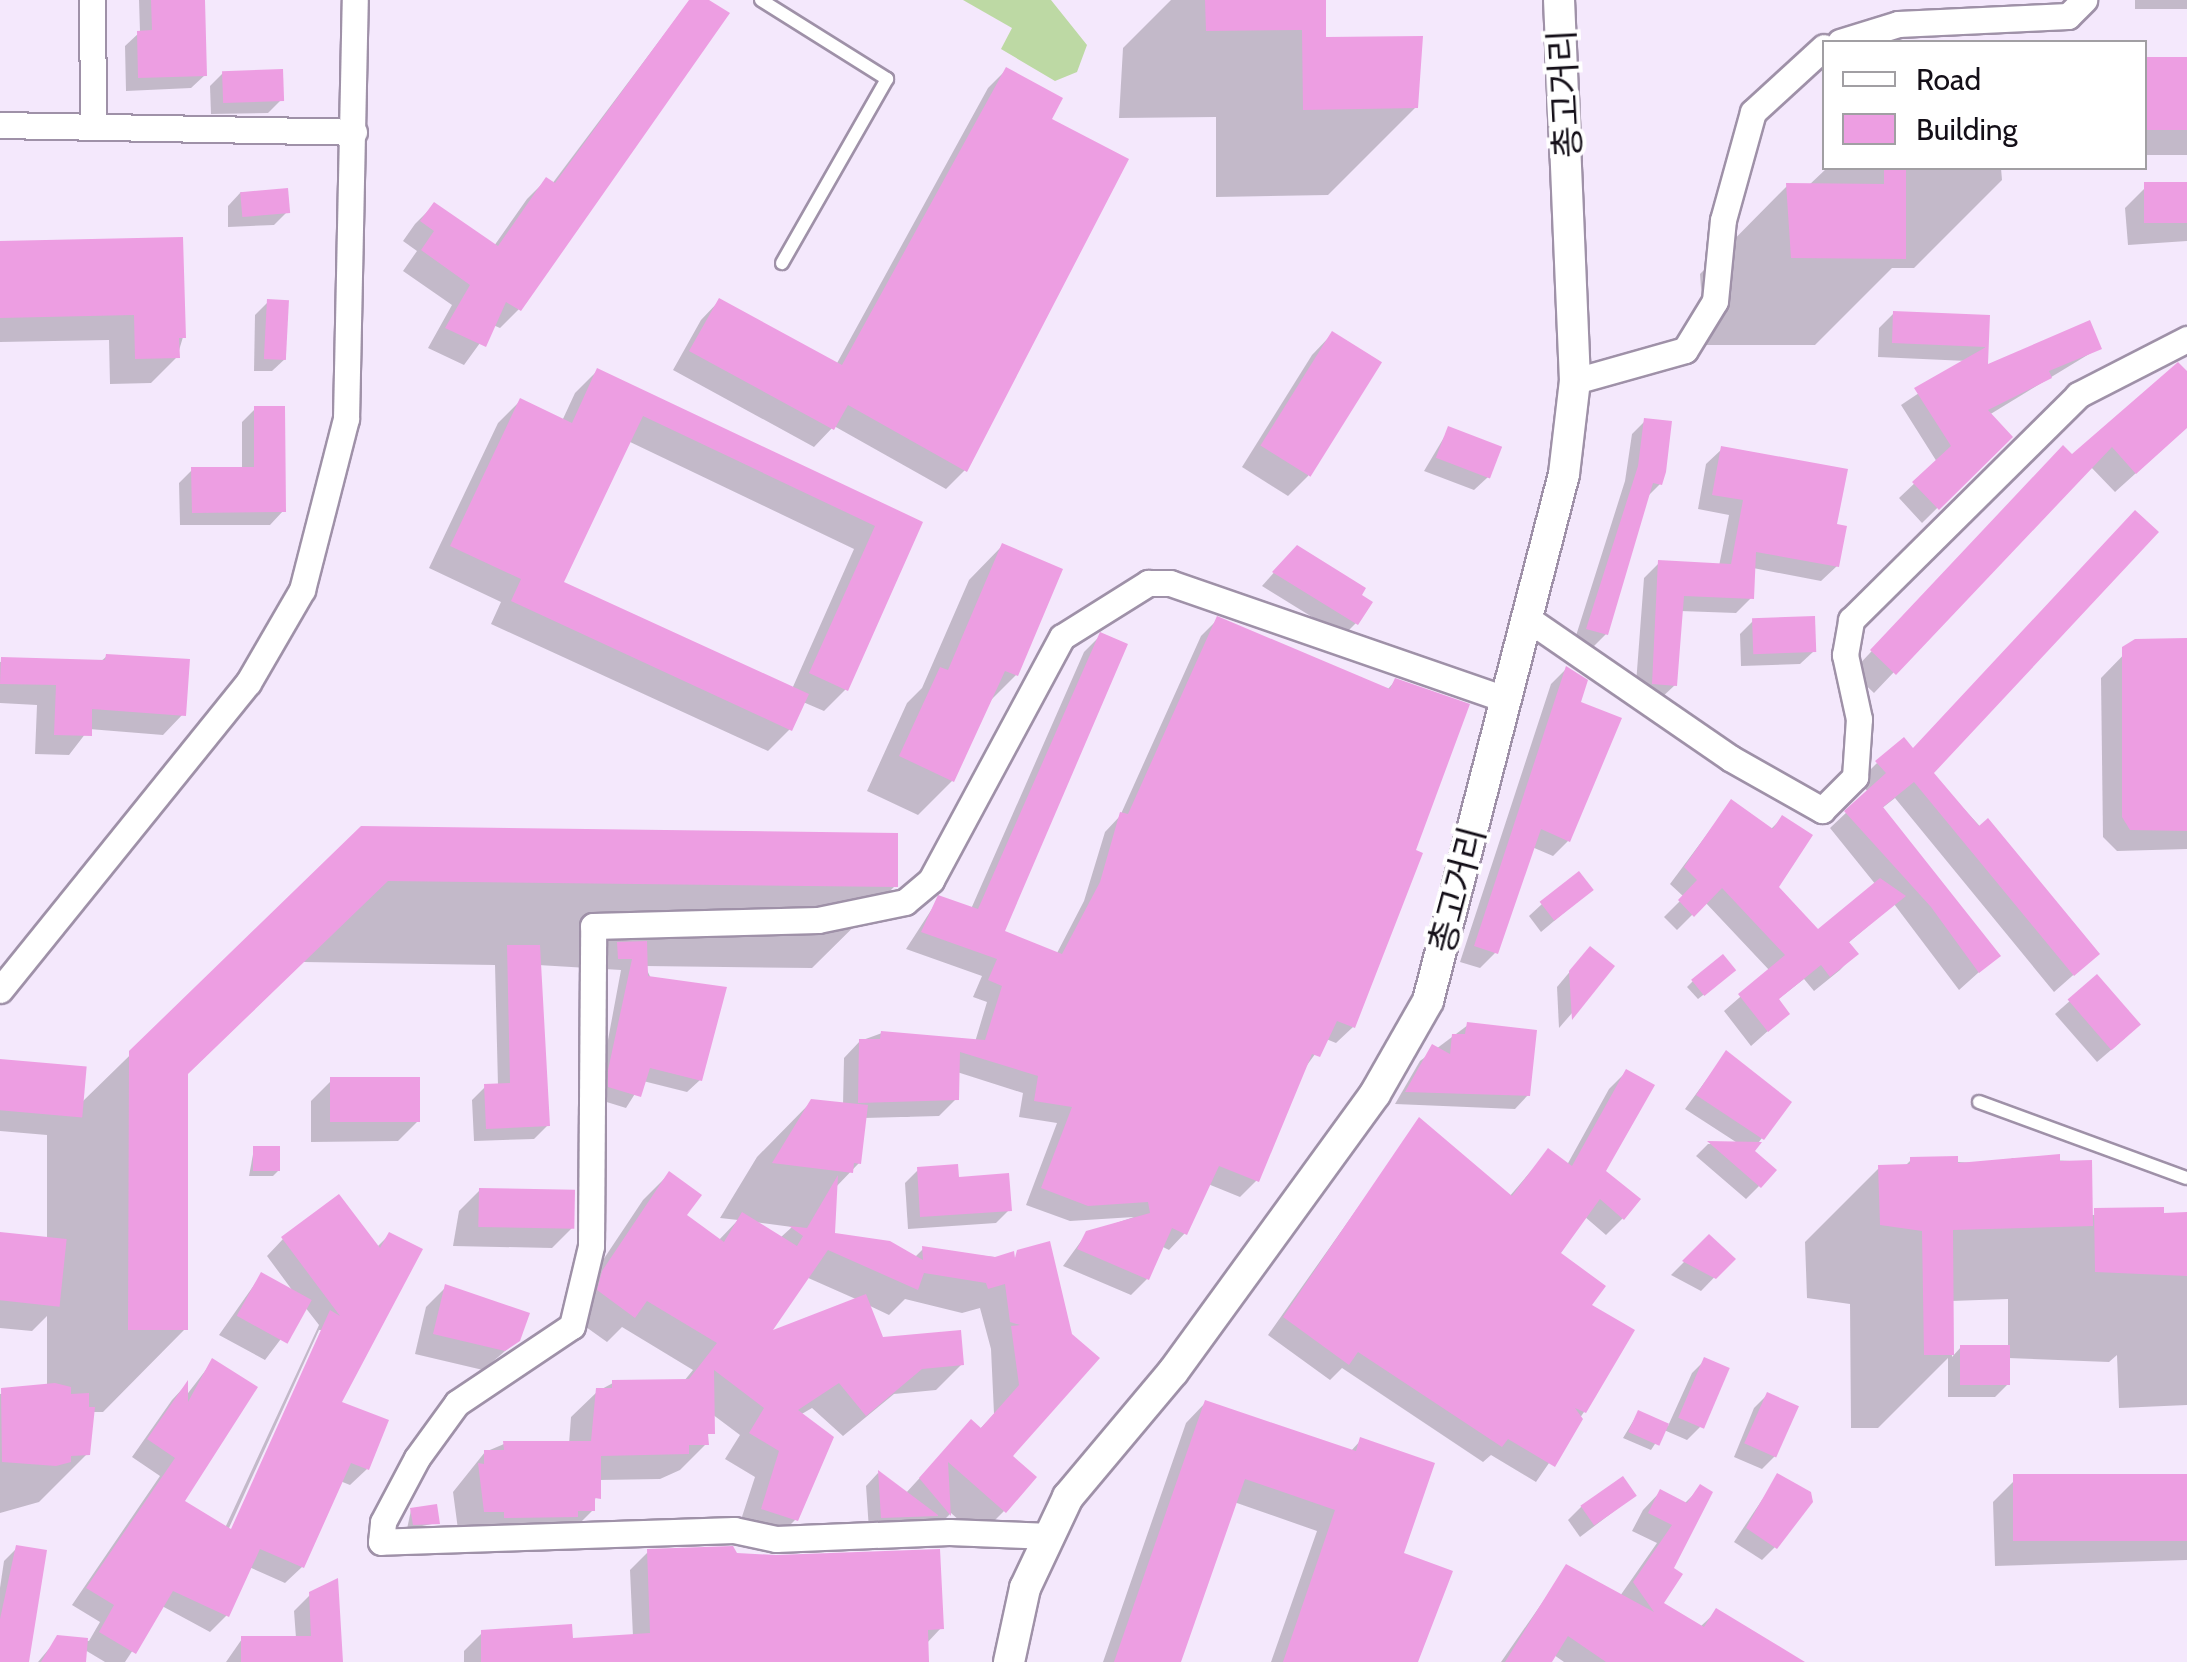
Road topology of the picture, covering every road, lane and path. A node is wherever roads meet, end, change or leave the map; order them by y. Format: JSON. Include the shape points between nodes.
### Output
{"nodes":[{"id":1,"x":92,"y":0,"type":"edge"},
{"id":2,"x":354,"y":0,"type":"edge"},
{"id":3,"x":760,"y":0,"type":"edge"},
{"id":4,"x":1559,"y":0,"type":"edge"},
{"id":5,"x":2084,"y":0,"type":"edge"},
{"id":6,"x":1846,"y":40,"type":"edge"},
{"id":7,"x":1822,"y":49,"type":"edge"},
{"id":8,"x":0,"y":125,"type":"edge"},
{"id":9,"x":93,"y":125,"type":"junction"},
{"id":10,"x":354,"y":132,"type":"junction"},
{"id":11,"x":782,"y":263,"type":"dead end"},
{"id":12,"x":2187,"y":339,"type":"edge"},
{"id":13,"x":1575,"y":380,"type":"junction"},
{"id":14,"x":1528,"y":619,"type":"junction"},
{"id":15,"x":1507,"y":700,"type":"junction"},
{"id":16,"x":0,"y":990,"type":"edge"},
{"id":17,"x":1979,"y":1102,"type":"dead end"},
{"id":18,"x":2187,"y":1178,"type":"edge"},
{"id":19,"x":1050,"y":1536,"type":"junction"},
{"id":20,"x":1009,"y":1662,"type":"edge"}],
"edges":[{"from":1,"to":9,"type":"street"},
{"from":2,"to":10,"type":"street"},
{"from":3,"to":11,"type":"lane","via":[[886,79]]},
{"from":4,"to":13,"type":"street","name":"총고거리"},
{"from":5,"to":6,"type":"street","via":[[2068,16],[1898,24]]},
{"from":7,"to":13,"type":"street","via":[[1753,112],[1723,220],[1714,302],[1685,350]]},
{"from":8,"to":9,"type":"street"},
{"from":9,"to":10,"type":"street"},
{"from":10,"to":16,"type":"street","via":[[346,419],[302,590],[248,683]]},
{"from":12,"to":14,"type":"street","via":[[2078,395],[1851,620],[1845,655],[1859,719],[1855,777],[1822,810],[1730,758]]},
{"from":13,"to":14,"type":"street","name":"총고거리","via":[[1564,474]]},
{"from":14,"to":15,"type":"street","name":"총고거리"},
{"from":15,"to":19,"type":"street","name":"총고거리","via":[[1428,1000],[1375,1094],[1173,1372],[1068,1497]]},
{"from":15,"to":19,"type":"street","via":[[1170,583],[1148,583],[1062,637],[932,880],[905,902],[818,920],[593,926],[591,1246],[572,1326],[456,1403],[417,1458],[383,1522],[381,1542],[734,1530],[776,1540],[949,1532]]},
{"from":17,"to":18,"type":"lane"},
{"from":19,"to":20,"type":"street","name":"총고거리","via":[[1026,1588]]}]}
